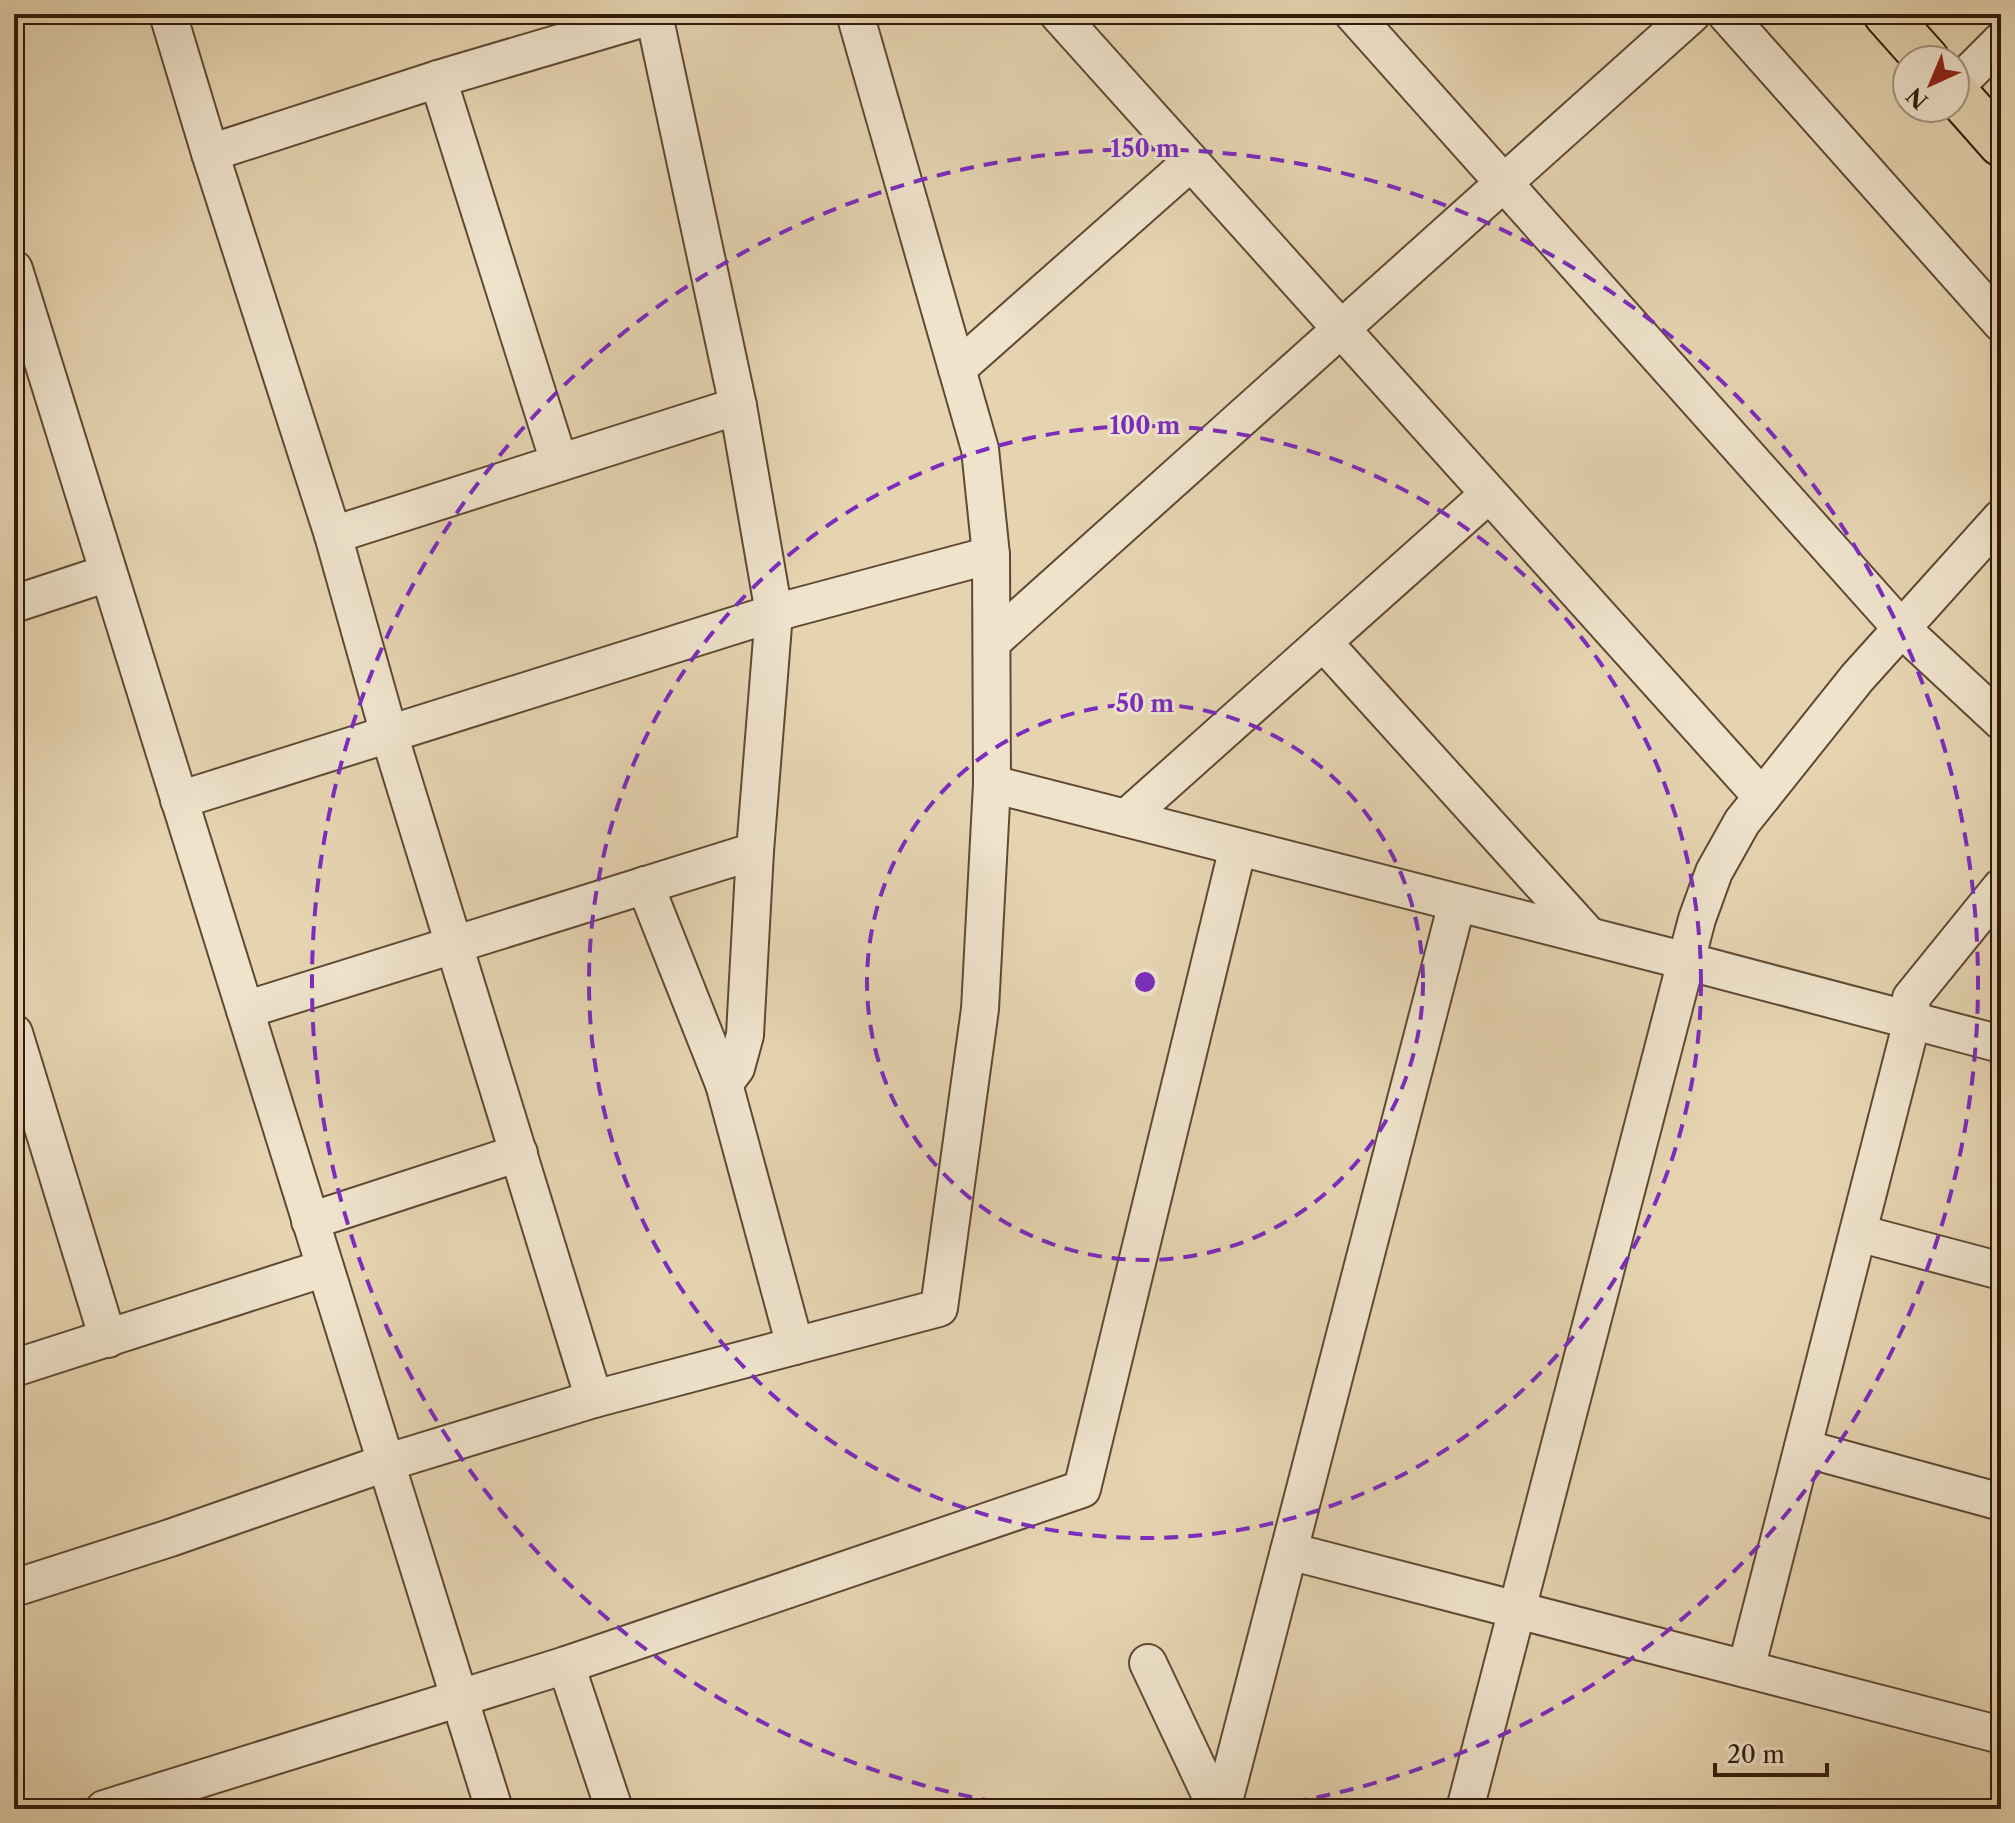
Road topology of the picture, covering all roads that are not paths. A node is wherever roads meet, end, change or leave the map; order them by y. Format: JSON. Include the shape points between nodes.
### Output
{"nodes":[{"id":1,"x":168,"y":14,"type":"edge"},
{"id":2,"x":855,"y":14,"type":"edge"},
{"id":3,"x":1058,"y":14,"type":"edge"},
{"id":4,"x":1353,"y":14,"type":"edge"},
{"id":5,"x":1692,"y":14,"type":"edge"},
{"id":6,"x":1726,"y":14,"type":"edge"},
{"id":7,"x":1886,"y":14,"type":"edge"},
{"id":8,"x":656,"y":15,"type":"edge"},
{"id":9,"x":2001,"y":41,"type":"edge"},
{"id":10,"x":1913,"y":44,"type":"edge"},
{"id":11,"x":1971,"y":72,"type":"edge"},
{"id":12,"x":438,"y":79,"type":"junction"},
{"id":13,"x":1971,"y":108,"type":"edge"},
{"id":14,"x":2001,"y":144,"type":"edge"},
{"id":15,"x":210,"y":153,"type":"junction"},
{"id":16,"x":1191,"y":162,"type":"junction"},
{"id":17,"x":1503,"y":182,"type":"junction"},
{"id":18,"x":14,"y":269,"type":"edge"},
{"id":19,"x":2001,"y":323,"type":"edge"},
{"id":20,"x":1340,"y":328,"type":"junction"},
{"id":21,"x":957,"y":369,"type":"junction"},
{"id":22,"x":738,"y":406,"type":"junction"},
{"id":23,"x":559,"y":462,"type":"junction"},
{"id":24,"x":1489,"y":494,"type":"junction"},
{"id":25,"x":2001,"y":518,"type":"edge"},
{"id":26,"x":333,"y":535,"type":"junction"},
{"id":27,"x":991,"y":555,"type":"junction"},
{"id":28,"x":108,"y":573,"type":"junction"},
{"id":29,"x":14,"y":604,"type":"edge"},
{"id":30,"x":774,"y":613,"type":"junction"},
{"id":31,"x":1901,"y":628,"type":"junction"},
{"id":32,"x":992,"y":642,"type":"junction"},
{"id":33,"x":1323,"y":642,"type":"junction"},
{"id":34,"x":2001,"y":721,"type":"edge"},
{"id":35,"x":389,"y":734,"type":"junction"},
{"id":36,"x":992,"y":784,"type":"junction"},
{"id":37,"x":1762,"y":797,"type":"junction"},
{"id":38,"x":179,"y":800,"type":"junction"},
{"id":39,"x":1126,"y":818,"type":"junction"},
{"id":40,"x":1238,"y":847,"type":"junction"},
{"id":41,"x":755,"y":851,"type":"junction"},
{"id":42,"x":645,"y":885,"type":"junction"},
{"id":43,"x":2001,"y":887,"type":"edge"},
{"id":44,"x":1457,"y":903,"type":"junction"},
{"id":45,"x":1589,"y":936,"type":"junction"},
{"id":46,"x":454,"y":944,"type":"junction"},
{"id":47,"x":1686,"y":961,"type":"junction"},
{"id":48,"x":245,"y":1010,"type":"junction"},
{"id":49,"x":1912,"y":1021,"type":"junction"},
{"id":50,"x":14,"y":1033,"type":"edge"},
{"id":51,"x":2001,"y":1044,"type":"edge"},
{"id":52,"x":724,"y":1084,"type":"junction"},
{"id":53,"x":26,"y":1116,"type":"edge"},
{"id":54,"x":519,"y":1153,"type":"junction"},
{"id":55,"x":310,"y":1221,"type":"junction"},
{"id":56,"x":1858,"y":1233,"type":"junction"},
{"id":57,"x":325,"y":1268,"type":"junction"},
{"id":58,"x":2001,"y":1271,"type":"edge"},
{"id":59,"x":108,"y":1339,"type":"junction"},
{"id":60,"x":795,"y":1346,"type":"junction"},
{"id":61,"x":14,"y":1368,"type":"edge"},
{"id":62,"x":594,"y":1399,"type":"junction"},
{"id":63,"x":1803,"y":1448,"type":"junction"},
{"id":64,"x":385,"y":1463,"type":"junction"},
{"id":65,"x":2001,"y":1502,"type":"edge"},
{"id":66,"x":1289,"y":1551,"type":"junction"},
{"id":67,"x":14,"y":1588,"type":"edge"},
{"id":68,"x":1516,"y":1610,"type":"junction"},
{"id":69,"x":1148,"y":1663,"type":"dead end"},
{"id":70,"x":566,"y":1665,"type":"junction"},
{"id":71,"x":1746,"y":1669,"type":"junction"},
{"id":72,"x":459,"y":1698,"type":"junction"},
{"id":73,"x":2001,"y":1735,"type":"edge"},
{"id":74,"x":104,"y":1809,"type":"edge"},
{"id":75,"x":494,"y":1809,"type":"edge"},
{"id":76,"x":614,"y":1809,"type":"edge"},
{"id":77,"x":1219,"y":1809,"type":"edge"},
{"id":78,"x":1465,"y":1809,"type":"edge"}],
"edges":[{"from":1,"to":15,"type":"street"},
{"from":2,"to":21,"type":"street"},
{"from":3,"to":16,"type":"street"},
{"from":4,"to":17,"type":"street"},
{"from":5,"to":17,"type":"street"},
{"from":6,"to":19,"type":"street"},
{"from":7,"to":10,"type":"main road"},
{"from":8,"to":12,"type":"street"},
{"from":8,"to":22,"type":"street"},
{"from":9,"to":11,"type":"street"},
{"from":12,"to":15,"type":"street"},
{"from":12,"to":23,"type":"street"},
{"from":13,"to":14,"type":"main road"},
{"from":15,"to":26,"type":"street"},
{"from":16,"to":20,"type":"street"},
{"from":16,"to":21,"type":"street"},
{"from":17,"to":20,"type":"street"},
{"from":17,"to":31,"type":"street"},
{"from":18,"to":28,"type":"street"},
{"from":20,"to":24,"type":"street"},
{"from":20,"to":32,"type":"street"},
{"from":21,"to":27,"type":"street","via":[[980,449]]},
{"from":22,"to":23,"type":"street"},
{"from":22,"to":30,"type":"street"},
{"from":23,"to":26,"type":"street"},
{"from":24,"to":33,"type":"street"},
{"from":24,"to":37,"type":"street"},
{"from":25,"to":31,"type":"street"},
{"from":26,"to":35,"type":"street"},
{"from":27,"to":30,"type":"street"},
{"from":27,"to":32,"type":"street"},
{"from":28,"to":29,"type":"street"},
{"from":28,"to":38,"type":"street"},
{"from":30,"to":35,"type":"street"},
{"from":30,"to":41,"type":"street"},
{"from":31,"to":34,"type":"street"},
{"from":31,"to":37,"type":"street"},
{"from":32,"to":36,"type":"street"},
{"from":33,"to":39,"type":"street"},
{"from":33,"to":45,"type":"street"},
{"from":35,"to":38,"type":"street"},
{"from":35,"to":46,"type":"street"},
{"from":36,"to":39,"type":"street"},
{"from":36,"to":60,"type":"street","via":[[980,1009],[939,1308]]},
{"from":37,"to":47,"type":"street","via":[[1714,872]]},
{"from":38,"to":48,"type":"street"},
{"from":39,"to":40,"type":"street"},
{"from":40,"to":44,"type":"street"},
{"from":40,"to":70,"type":"street","via":[[1082,1489]]},
{"from":41,"to":42,"type":"street"},
{"from":41,"to":52,"type":"street","via":[[745,1035],[736,1068]]},
{"from":42,"to":46,"type":"street"},
{"from":42,"to":52,"type":"street"},
{"from":43,"to":49,"type":"street","via":[[1911,998]]},
{"from":44,"to":45,"type":"street"},
{"from":44,"to":66,"type":"street"},
{"from":45,"to":47,"type":"street"},
{"from":46,"to":48,"type":"street"},
{"from":46,"to":54,"type":"street"},
{"from":47,"to":49,"type":"street"},
{"from":47,"to":68,"type":"street"},
{"from":48,"to":55,"type":"street"},
{"from":49,"to":51,"type":"street"},
{"from":49,"to":56,"type":"street"},
{"from":50,"to":53,"type":"street"},
{"from":52,"to":60,"type":"street"},
{"from":53,"to":59,"type":"street"},
{"from":54,"to":55,"type":"street"},
{"from":54,"to":62,"type":"street"},
{"from":55,"to":57,"type":"street"},
{"from":56,"to":58,"type":"street"},
{"from":56,"to":63,"type":"street"},
{"from":57,"to":59,"type":"street"},
{"from":57,"to":64,"type":"street"},
{"from":59,"to":61,"type":"street"},
{"from":60,"to":62,"type":"street"},
{"from":62,"to":64,"type":"street"},
{"from":63,"to":65,"type":"street"},
{"from":63,"to":71,"type":"street"},
{"from":64,"to":67,"type":"street"},
{"from":64,"to":72,"type":"street"},
{"from":66,"to":68,"type":"street"},
{"from":66,"to":77,"type":"street"},
{"from":68,"to":71,"type":"street"},
{"from":68,"to":78,"type":"street"},
{"from":69,"to":77,"type":"street"},
{"from":70,"to":72,"type":"street"},
{"from":70,"to":76,"type":"street"},
{"from":71,"to":73,"type":"street"},
{"from":72,"to":74,"type":"street"},
{"from":72,"to":75,"type":"street"}]}
